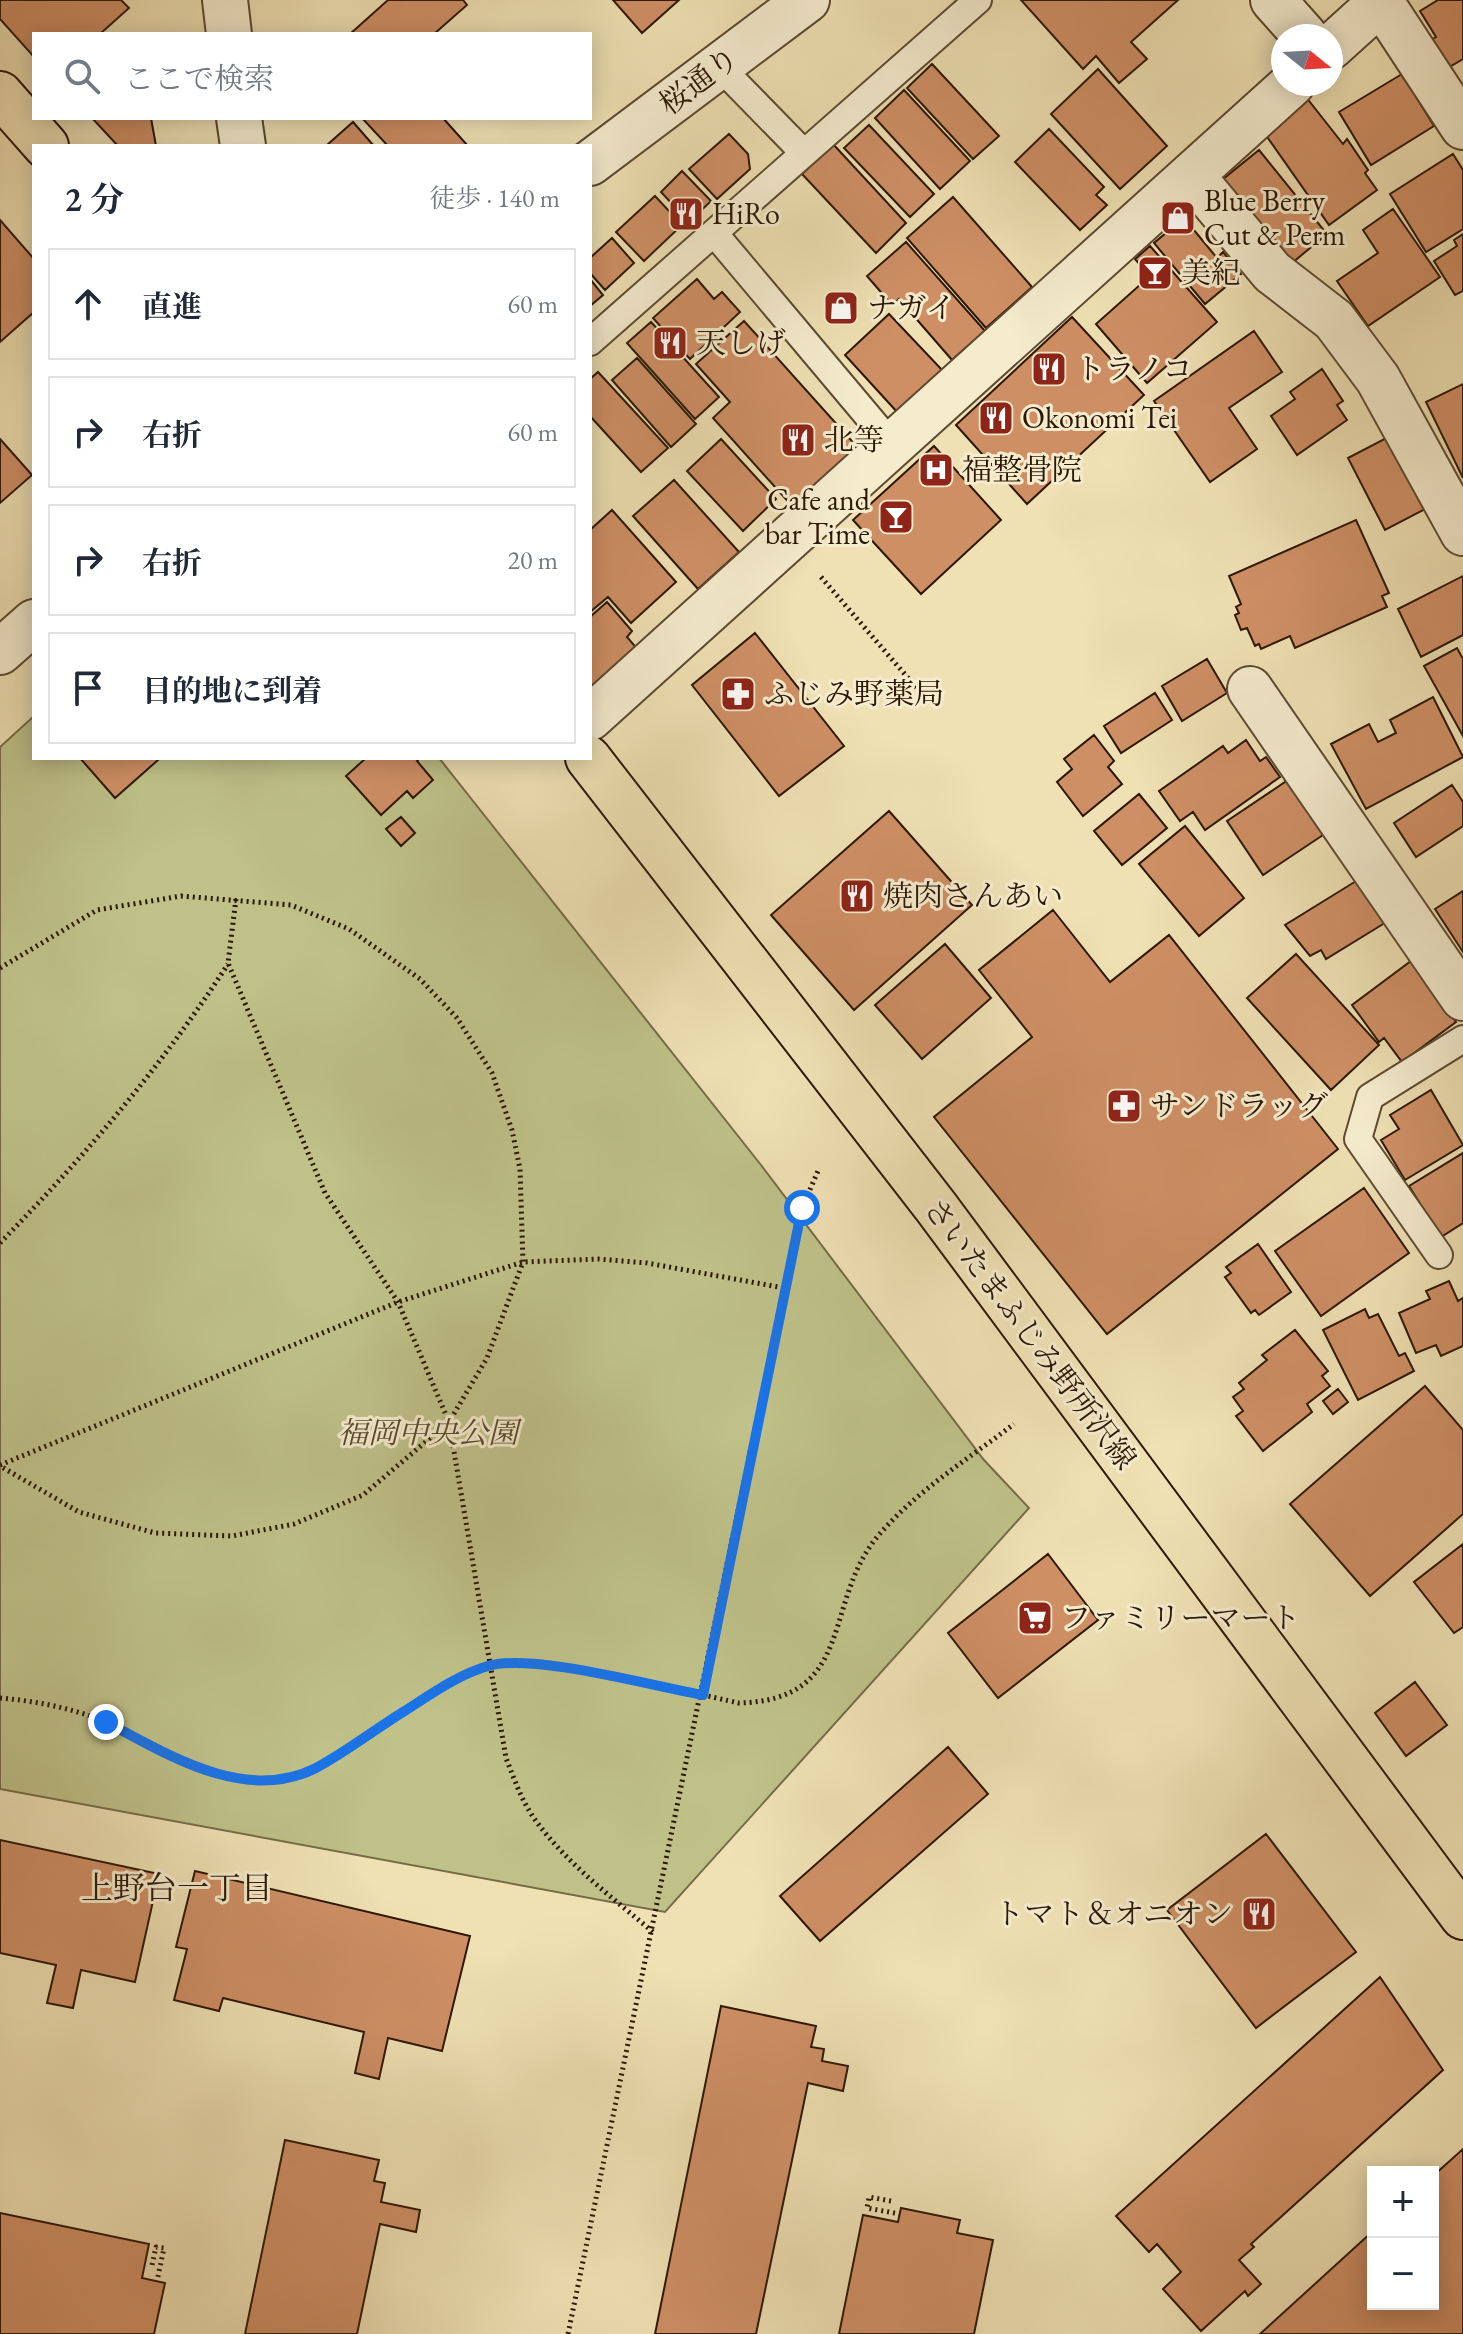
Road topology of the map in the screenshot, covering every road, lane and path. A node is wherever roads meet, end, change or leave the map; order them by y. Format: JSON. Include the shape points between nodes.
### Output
{"nodes":[{"id":1,"x":225,"y":0,"type":"edge"},
{"id":2,"x":807,"y":0,"type":"edge"},
{"id":3,"x":978,"y":0,"type":"edge"},
{"id":4,"x":1273,"y":0,"type":"edge"},
{"id":5,"x":1382,"y":1,"type":"edge"},
{"id":6,"x":1294,"y":24,"type":"edge"},
{"id":7,"x":229,"y":32,"type":"edge"},
{"id":8,"x":1343,"y":36,"type":"edge"},
{"id":9,"x":719,"y":66,"type":"junction"},
{"id":10,"x":0,"y":94,"type":"edge"},
{"id":11,"x":1279,"y":96,"type":"edge"},
{"id":12,"x":239,"y":120,"type":"edge"},
{"id":13,"x":1463,"y":127,"type":"edge"},
{"id":14,"x":44,"y":144,"type":"edge"},
{"id":15,"x":243,"y":144,"type":"edge"},
{"id":16,"x":804,"y":153,"type":"junction"},
{"id":17,"x":592,"y":161,"type":"edge"},
{"id":18,"x":1193,"y":177,"type":"junction"},
{"id":19,"x":714,"y":233,"type":"junction"},
{"id":20,"x":592,"y":340,"type":"edge"},
{"id":21,"x":893,"y":446,"type":"junction"},
{"id":22,"x":1463,"y":533,"type":"edge"},
{"id":23,"x":790,"y":540,"type":"junction"},
{"id":24,"x":32,"y":624,"type":"edge"},
{"id":25,"x":0,"y":652,"type":"edge"},
{"id":26,"x":1250,"y":689,"type":"dead end"},
{"id":27,"x":927,"y":700,"type":"dead end"},
{"id":28,"x":592,"y":716,"type":"edge"},
{"id":29,"x":590,"y":760,"type":"edge"},
{"id":30,"x":236,"y":899,"type":"junction"},
{"id":31,"x":228,"y":963,"type":"junction"},
{"id":32,"x":0,"y":968,"type":"edge"},
{"id":33,"x":1463,"y":998,"type":"edge"},
{"id":34,"x":1463,"y":1039,"type":"edge"},
{"id":35,"x":818,"y":1171,"type":"dead end"},
{"id":36,"x":0,"y":1243,"type":"edge"},
{"id":37,"x":1439,"y":1255,"type":"dead end"},
{"id":38,"x":523,"y":1262,"type":"junction"},
{"id":39,"x":784,"y":1288,"type":"junction"},
{"id":40,"x":398,"y":1302,"type":"junction"},
{"id":41,"x":449,"y":1422,"type":"junction"},
{"id":42,"x":1014,"y":1424,"type":"dead end"},
{"id":43,"x":0,"y":1465,"type":"edge"},
{"id":44,"x":490,"y":1665,"type":"junction"},
{"id":45,"x":703,"y":1695,"type":"junction"},
{"id":46,"x":0,"y":1698,"type":"edge"},
{"id":47,"x":1463,"y":1917,"type":"edge"},
{"id":48,"x":653,"y":1932,"type":"junction"},
{"id":49,"x":891,"y":2201,"type":"dead end"},
{"id":50,"x":900,"y":2214,"type":"dead end"},
{"id":51,"x":152,"y":2265,"type":"dead end"},
{"id":52,"x":157,"y":2281,"type":"dead end"},
{"id":53,"x":568,"y":2334,"type":"edge"}],
"edges":[{"from":1,"to":7,"type":"street"},
{"from":2,"to":9,"type":"street","name":"桜通り"},
{"from":3,"to":16,"type":"lane"},
{"from":4,"to":6,"type":"street"},
{"from":5,"to":8,"type":"street"},
{"from":5,"to":13,"type":"street"},
{"from":9,"to":16,"type":"lane"},
{"from":9,"to":17,"type":"street","name":"桜通り"},
{"from":10,"to":14,"type":"main road"},
{"from":11,"to":18,"type":"street"},
{"from":12,"to":15,"type":"street"},
{"from":16,"to":19,"type":"lane"},
{"from":18,"to":21,"type":"street"},
{"from":18,"to":22,"type":"street","via":[[1272,272],[1334,320],[1378,379]]},
{"from":19,"to":20,"type":"lane"},
{"from":19,"to":21,"type":"lane"},
{"from":21,"to":23,"type":"street"},
{"from":23,"to":27,"type":"path"},
{"from":23,"to":28,"type":"street"},
{"from":24,"to":25,"type":"street"},
{"from":26,"to":33,"type":"street"},
{"from":29,"to":47,"type":"main road","name":"さいたまふじみ野所沢線","via":[[954,1231]]},
{"from":30,"to":31,"type":"path"},
{"from":30,"to":32,"type":"path","via":[[181,896],[97,910]]},
{"from":30,"to":38,"type":"path","via":[[291,905],[349,929],[420,979],[457,1018],[492,1073],[512,1130],[520,1169]]},
{"from":31,"to":36,"type":"path","via":[[179,1039],[100,1136]]},
{"from":31,"to":40,"type":"path","via":[[325,1193]]},
{"from":34,"to":37,"type":"lane","via":[[1370,1097],[1358,1139]]},
{"from":35,"to":39,"type":"path","via":[[802,1208]]},
{"from":38,"to":39,"type":"path","via":[[647,1263]]},
{"from":38,"to":40,"type":"path"},
{"from":38,"to":41,"type":"path","via":[[487,1358]]},
{"from":39,"to":45,"type":"path"},
{"from":40,"to":41,"type":"path"},
{"from":40,"to":43,"type":"path"},
{"from":41,"to":43,"type":"path","via":[[363,1495],[294,1524],[232,1536],[155,1533],[79,1512]]},
{"from":41,"to":44,"type":"path"},
{"from":42,"to":45,"type":"path","via":[[897,1514],[874,1540],[819,1669],[800,1688],[771,1702],[739,1703]]},
{"from":44,"to":45,"type":"path","via":[[535,1663]]},
{"from":44,"to":46,"type":"path","via":[[457,1678],[314,1769],[278,1778],[229,1778],[182,1762],[106,1722],[40,1702]]},
{"from":44,"to":48,"type":"path","via":[[506,1758],[532,1815],[596,1883]]},
{"from":45,"to":48,"type":"path"},
{"from":48,"to":53,"type":"path"},
{"from":49,"to":50,"type":"path","via":[[869,2197],[867,2208]]},
{"from":51,"to":52,"type":"path","via":[[156,2247],[164,2248]]}]}
